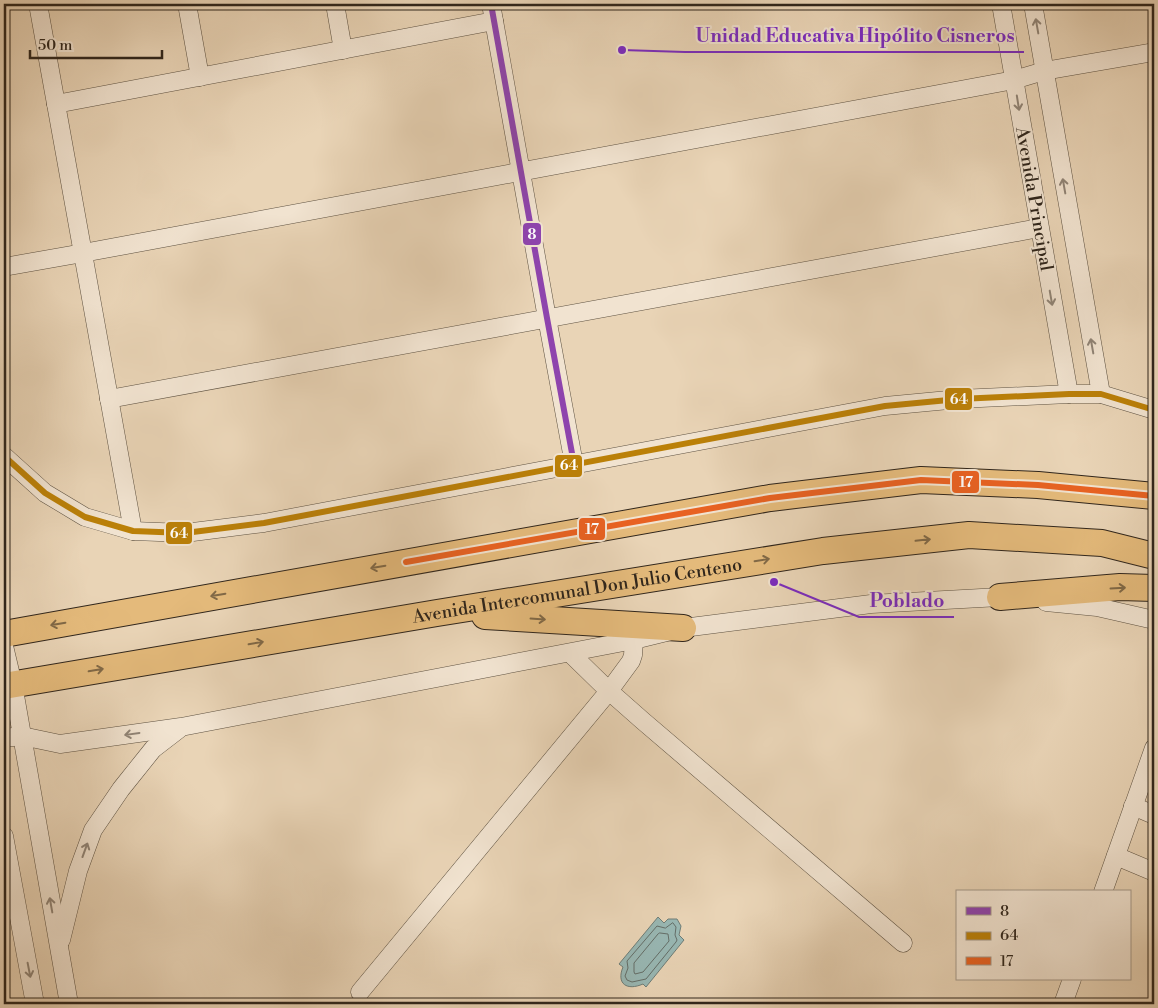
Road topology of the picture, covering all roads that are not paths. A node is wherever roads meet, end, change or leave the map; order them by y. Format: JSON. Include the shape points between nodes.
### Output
{"nodes":[{"id":1,"x":38,"y":4,"type":"edge"},
{"id":2,"x":187,"y":4,"type":"edge"},
{"id":3,"x":335,"y":4,"type":"edge"},
{"id":4,"x":1000,"y":4,"type":"edge"},
{"id":5,"x":1033,"y":4,"type":"edge"},
{"id":6,"x":493,"y":12,"type":"edge"},
{"id":7,"x":342,"y":50,"type":"junction"},
{"id":8,"x":1154,"y":52,"type":"edge"},
{"id":9,"x":1044,"y":71,"type":"junction"},
{"id":10,"x":200,"y":77,"type":"junction"},
{"id":11,"x":1014,"y":80,"type":"junction"},
{"id":12,"x":56,"y":104,"type":"junction"},
{"id":13,"x":521,"y":172,"type":"junction"},
{"id":14,"x":1039,"y":228,"type":"junction"},
{"id":15,"x":83,"y":253,"type":"junction"},
{"id":16,"x":4,"y":267,"type":"edge"},
{"id":17,"x":547,"y":318,"type":"junction"},
{"id":18,"x":1069,"y":394,"type":"junction"},
{"id":19,"x":1101,"y":394,"type":"junction"},
{"id":20,"x":109,"y":399,"type":"junction"},
{"id":21,"x":1154,"y":410,"type":"edge"},
{"id":22,"x":4,"y":456,"type":"edge"},
{"id":23,"x":574,"y":464,"type":"junction"},
{"id":24,"x":1154,"y":496,"type":"edge"},
{"id":25,"x":133,"y":531,"type":"junction"},
{"id":26,"x":1154,"y":556,"type":"edge"},
{"id":27,"x":1154,"y":588,"type":"edge"},
{"id":28,"x":1000,"y":597,"type":"junction"},
{"id":29,"x":437,"y":612,"type":"junction"},
{"id":30,"x":1154,"y":620,"type":"edge"},
{"id":31,"x":683,"y":628,"type":"junction"},
{"id":32,"x":4,"y":634,"type":"edge"},
{"id":33,"x":634,"y":640,"type":"junction"},
{"id":34,"x":4,"y":646,"type":"edge"},
{"id":35,"x":570,"y":653,"type":"junction"},
{"id":36,"x":9,"y":685,"type":"edge"},
{"id":37,"x":609,"y":691,"type":"junction"},
{"id":38,"x":181,"y":727,"type":"junction"},
{"id":39,"x":22,"y":736,"type":"junction"},
{"id":40,"x":4,"y":738,"type":"edge"},
{"id":41,"x":1154,"y":748,"type":"edge"},
{"id":42,"x":1134,"y":806,"type":"junction"},
{"id":43,"x":1154,"y":815,"type":"edge"},
{"id":44,"x":4,"y":836,"type":"edge"},
{"id":45,"x":6,"y":853,"type":"edge"},
{"id":46,"x":1116,"y":856,"type":"junction"},
{"id":47,"x":1154,"y":872,"type":"edge"},
{"id":48,"x":1104,"y":890,"type":"edge"},
{"id":49,"x":903,"y":942,"type":"dead end"},
{"id":50,"x":59,"y":948,"type":"junction"},
{"id":51,"x":1072,"y":980,"type":"edge"},
{"id":52,"x":360,"y":992,"type":"dead end"},
{"id":53,"x":35,"y":1004,"type":"edge"},
{"id":54,"x":69,"y":1004,"type":"edge"},
{"id":55,"x":1063,"y":1004,"type":"edge"}],
"edges":[{"from":1,"to":12,"type":"street"},
{"from":2,"to":10,"type":"street"},
{"from":3,"to":7,"type":"street"},
{"from":4,"to":11,"type":"street","name":"Avenida Principal"},
{"from":9,"to":5,"type":"street","name":"Avenida Principal","one_way":true},
{"from":6,"to":7,"type":"street"},
{"from":6,"to":13,"type":"street"},
{"from":7,"to":10,"type":"street"},
{"from":8,"to":9,"type":"street"},
{"from":9,"to":11,"type":"street"},
{"from":19,"to":9,"type":"street","name":"Avenida Principal","one_way":true},
{"from":10,"to":12,"type":"street"},
{"from":11,"to":13,"type":"street"},
{"from":11,"to":14,"type":"street","name":"Avenida Principal","one_way":true},
{"from":12,"to":15,"type":"street"},
{"from":13,"to":15,"type":"street"},
{"from":13,"to":17,"type":"street"},
{"from":14,"to":17,"type":"street"},
{"from":14,"to":18,"type":"street","name":"Avenida Principal","one_way":true},
{"from":15,"to":16,"type":"street"},
{"from":15,"to":20,"type":"street"},
{"from":17,"to":20,"type":"street"},
{"from":17,"to":23,"type":"street"},
{"from":18,"to":19,"type":"street"},
{"from":18,"to":23,"type":"street","via":[[885,406]]},
{"from":19,"to":21,"type":"street"},
{"from":20,"to":25,"type":"street"},
{"from":22,"to":25,"type":"street","via":[[45,493],[85,517]]},
{"from":23,"to":25,"type":"street","via":[[264,523],[185,533]]},
{"from":24,"to":32,"type":"main road","one_way":true,"via":[[1038,485],[922,480],[770,498]]},
{"from":29,"to":26,"type":"main road","name":"Avenida Intercomunal Don Julio Centeno","one_way":true,"via":[[823,551],[969,535],[1102,543]]},
{"from":28,"to":27,"type":"main road","one_way":true,"via":[[1120,587]]},
{"from":28,"to":30,"type":"street","via":[[1097,607]]},
{"from":28,"to":31,"type":"street","via":[[871,604]]},
{"from":29,"to":31,"type":"main road","one_way":true},
{"from":36,"to":29,"type":"main road","name":"Avenida Intercomunal Don Julio Centeno","one_way":true},
{"from":31,"to":33,"type":"street"},
{"from":33,"to":35,"type":"street"},
{"from":33,"to":37,"type":"street","via":[[631,661]]},
{"from":34,"to":36,"type":"street"},
{"from":35,"to":37,"type":"street"},
{"from":35,"to":38,"type":"street"},
{"from":36,"to":39,"type":"street"},
{"from":37,"to":49,"type":"street"},
{"from":37,"to":52,"type":"street"},
{"from":38,"to":39,"type":"street","one_way":true,"via":[[60,744]]},
{"from":50,"to":38,"type":"street","one_way":true,"via":[[78,871],[93,830],[153,749]]},
{"from":39,"to":40,"type":"street"},
{"from":50,"to":39,"type":"street","one_way":true},
{"from":41,"to":42,"type":"street"},
{"from":42,"to":43,"type":"street"},
{"from":42,"to":46,"type":"street"},
{"from":44,"to":45,"type":"street"},
{"from":45,"to":53,"type":"street","one_way":true},
{"from":46,"to":47,"type":"street"},
{"from":46,"to":48,"type":"street"},
{"from":50,"to":54,"type":"street"},
{"from":51,"to":55,"type":"street"}]}
